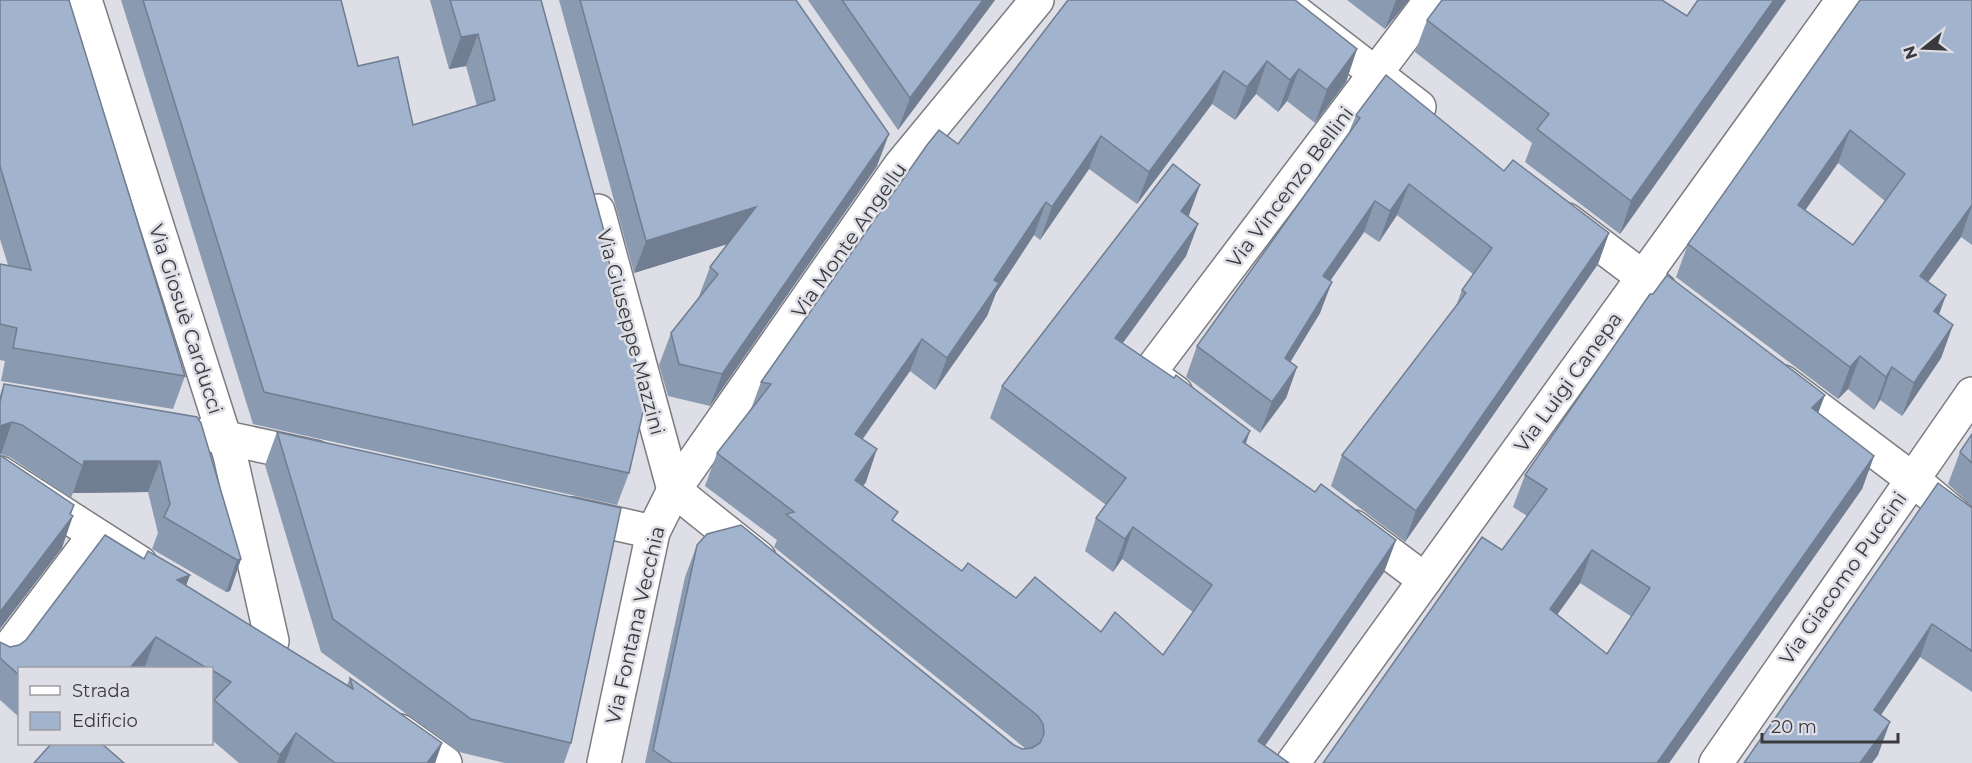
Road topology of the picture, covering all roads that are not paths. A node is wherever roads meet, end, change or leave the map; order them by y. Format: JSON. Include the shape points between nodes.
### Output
{"nodes":[{"id":1,"x":85,"y":0,"type":"edge"},
{"id":2,"x":1037,"y":0,"type":"edge"},
{"id":3,"x":1280,"y":0,"type":"edge"},
{"id":4,"x":1431,"y":0,"type":"edge"},
{"id":5,"x":1843,"y":0,"type":"edge"},
{"id":6,"x":1376,"y":74,"type":"junction"},
{"id":7,"x":1440,"y":123,"type":"edge"},
{"id":8,"x":880,"y":136,"type":"edge"},
{"id":9,"x":900,"y":165,"type":"junction"},
{"id":10,"x":590,"y":182,"type":"edge"},
{"id":11,"x":1542,"y":201,"type":"edge"},
{"id":12,"x":1643,"y":278,"type":"junction"},
{"id":13,"x":1682,"y":306,"type":"edge"},
{"id":14,"x":1759,"y":364,"type":"edge"},
{"id":15,"x":1972,"y":394,"type":"edge"},
{"id":16,"x":1196,"y":408,"type":"edge"},
{"id":17,"x":177,"y":429,"type":"edge"},
{"id":18,"x":224,"y":437,"type":"junction"},
{"id":19,"x":340,"y":463,"type":"edge"},
{"id":20,"x":0,"y":473,"type":"edge"},
{"id":21,"x":1912,"y":479,"type":"junction"},
{"id":22,"x":674,"y":490,"type":"junction"},
{"id":23,"x":1330,"y":508,"type":"edge"},
{"id":24,"x":549,"y":509,"type":"edge"},
{"id":25,"x":1972,"y":529,"type":"edge"},
{"id":26,"x":653,"y":532,"type":"junction"},
{"id":27,"x":94,"y":536,"type":"junction"},
{"id":28,"x":163,"y":577,"type":"edge"},
{"id":29,"x":786,"y":579,"type":"edge"},
{"id":30,"x":1425,"y":580,"type":"junction"},
{"id":31,"x":233,"y":618,"type":"edge"},
{"id":32,"x":272,"y":642,"type":"junction"},
{"id":33,"x":0,"y":660,"type":"edge"},
{"id":34,"x":301,"y":662,"type":"edge"},
{"id":35,"x":378,"y":716,"type":"edge"},
{"id":36,"x":445,"y":763,"type":"edge"},
{"id":37,"x":604,"y":763,"type":"edge"},
{"id":38,"x":1293,"y":763,"type":"edge"},
{"id":39,"x":1716,"y":763,"type":"edge"}],
"edges":[{"from":1,"to":18,"type":"street","name":"Via Giosuè Carducci"},
{"from":2,"to":9,"type":"street","name":"Via Monte Angellu"},
{"from":3,"to":6,"type":"street"},
{"from":4,"to":6,"type":"street","name":"Via Vincenzo Bellini"},
{"from":5,"to":12,"type":"street","name":"Via Luigi Canepa"},
{"from":6,"to":7,"type":"street"},
{"from":6,"to":16,"type":"street","name":"Via Vincenzo Bellini","via":[[1149,373]]},
{"from":8,"to":9,"type":"street"},
{"from":9,"to":22,"type":"street","name":"Via Monte Angellu"},
{"from":10,"to":22,"type":"street","name":"Via Giuseppe Mazzini"},
{"from":11,"to":12,"type":"street"},
{"from":12,"to":13,"type":"street"},
{"from":12,"to":30,"type":"street","name":"Via Luigi Canepa"},
{"from":14,"to":21,"type":"street"},
{"from":15,"to":21,"type":"street","name":"Via Giacomo Puccini"},
{"from":17,"to":18,"type":"street"},
{"from":18,"to":19,"type":"street"},
{"from":18,"to":32,"type":"street","name":"Via Giosuè Carducci"},
{"from":20,"to":27,"type":"street"},
{"from":21,"to":25,"type":"street"},
{"from":21,"to":39,"type":"street","name":"Via Giacomo Puccini"},
{"from":22,"to":26,"type":"street","name":"Via Fontana Vecchia"},
{"from":22,"to":29,"type":"street"},
{"from":23,"to":30,"type":"street"},
{"from":24,"to":26,"type":"street"},
{"from":26,"to":37,"type":"street","name":"Via Fontana Vecchia"},
{"from":27,"to":28,"type":"street"},
{"from":27,"to":33,"type":"street"},
{"from":30,"to":38,"type":"street","name":"Via Luigi Canepa"},
{"from":31,"to":32,"type":"street"},
{"from":32,"to":34,"type":"street"},
{"from":35,"to":36,"type":"street"}]}
